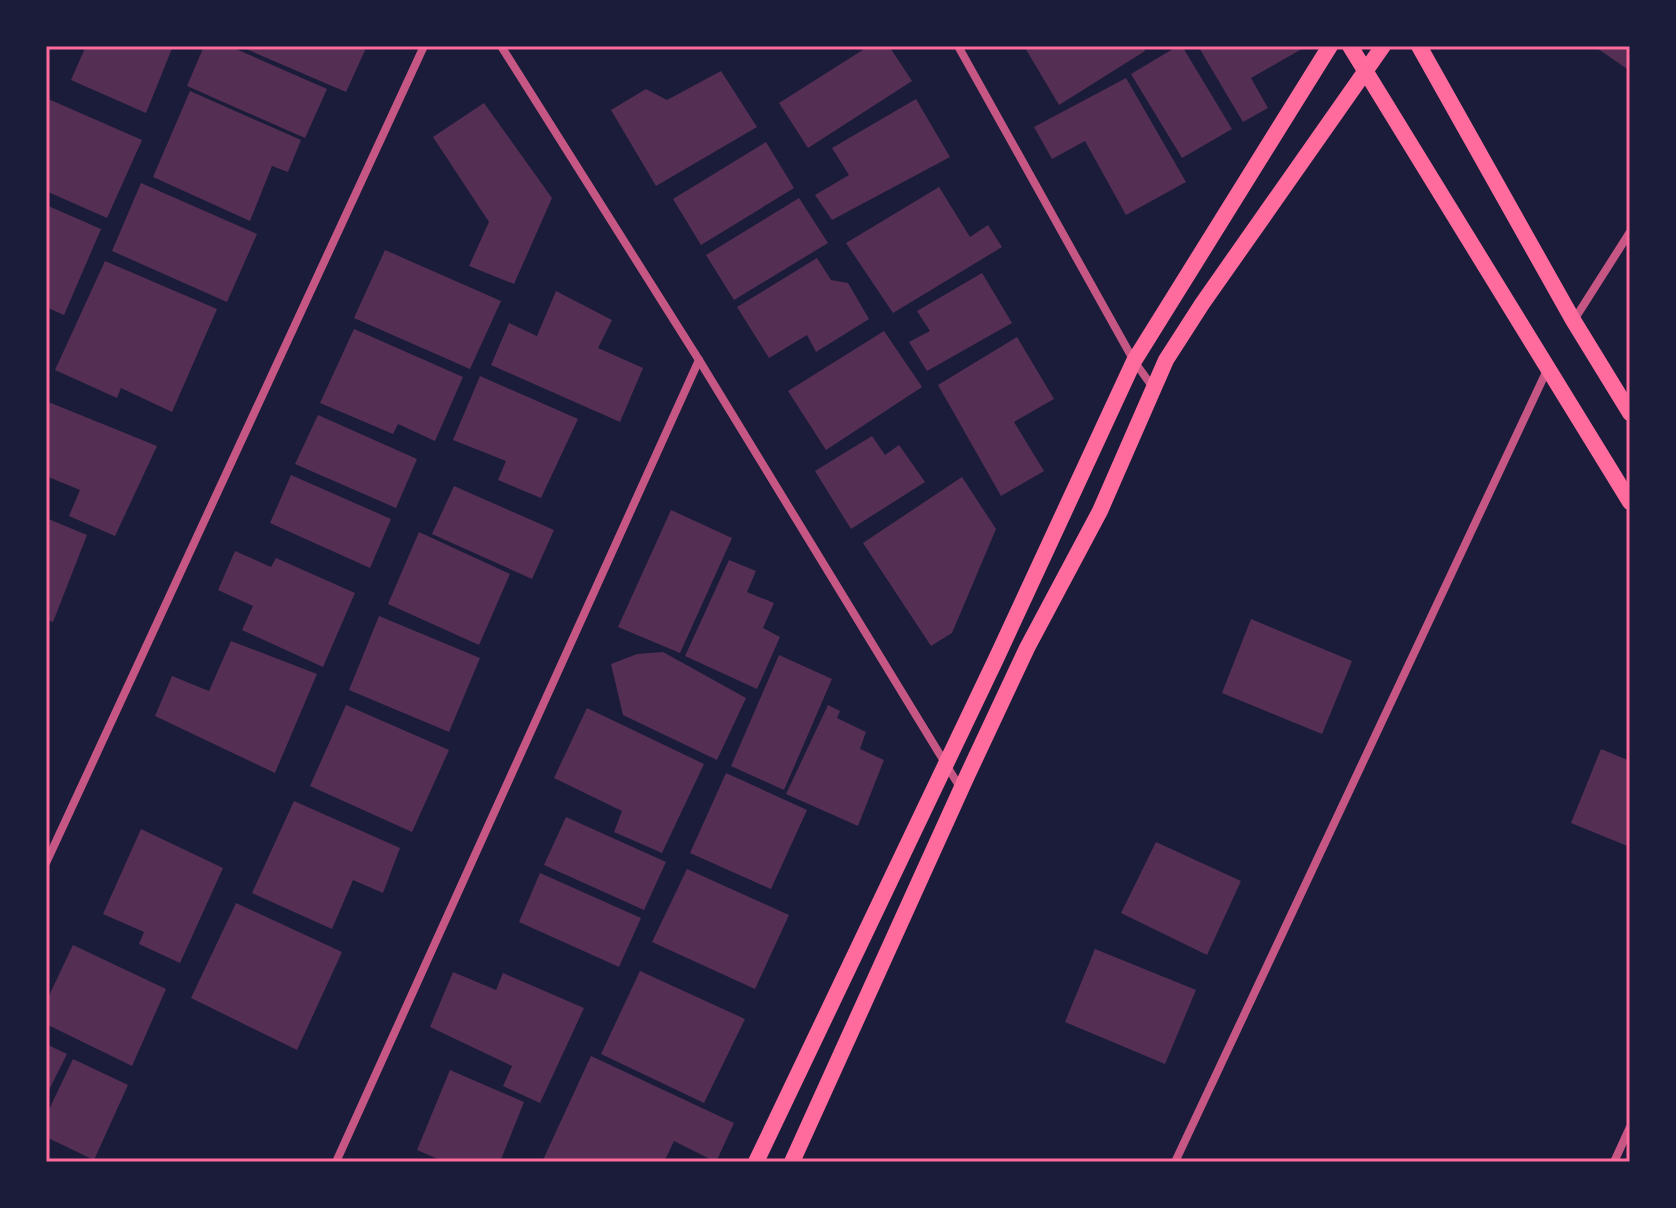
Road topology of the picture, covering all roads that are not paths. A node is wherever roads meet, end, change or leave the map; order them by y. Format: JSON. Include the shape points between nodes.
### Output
{"nodes":[{"id":1,"x":424,"y":46,"type":"edge"},
{"id":2,"x":501,"y":46,"type":"edge"},
{"id":3,"x":958,"y":46,"type":"edge"},
{"id":4,"x":1330,"y":46,"type":"edge"},
{"id":5,"x":1350,"y":46,"type":"edge"},
{"id":6,"x":1383,"y":46,"type":"edge"},
{"id":7,"x":1419,"y":46,"type":"edge"},
{"id":8,"x":1367,"y":71,"type":"junction"},
{"id":9,"x":1630,"y":232,"type":"edge"},
{"id":10,"x":1573,"y":320,"type":"junction"},
{"id":11,"x":699,"y":360,"type":"junction"},
{"id":12,"x":1134,"y":361,"type":"junction"},
{"id":13,"x":1548,"y":367,"type":"junction"},
{"id":14,"x":1154,"y":389,"type":"junction"},
{"id":15,"x":1630,"y":413,"type":"edge"},
{"id":16,"x":1630,"y":502,"type":"edge"},
{"id":17,"x":946,"y":762,"type":"junction"},
{"id":18,"x":961,"y":789,"type":"junction"},
{"id":19,"x":46,"y":863,"type":"edge"},
{"id":20,"x":1630,"y":1127,"type":"edge"},
{"id":21,"x":336,"y":1162,"type":"edge"},
{"id":22,"x":756,"y":1162,"type":"edge"},
{"id":23,"x":792,"y":1162,"type":"edge"},
{"id":24,"x":1175,"y":1162,"type":"edge"},
{"id":25,"x":1614,"y":1162,"type":"edge"}],
"edges":[{"from":1,"to":19,"type":"street"},
{"from":2,"to":11,"type":"street"},
{"from":3,"to":12,"type":"street"},
{"from":4,"to":12,"type":"main road"},
{"from":5,"to":8,"type":"main road"},
{"from":6,"to":8,"type":"main road"},
{"from":7,"to":10,"type":"main road"},
{"from":8,"to":13,"type":"main road"},
{"from":8,"to":14,"type":"main road","via":[[1202,304]]},
{"from":9,"to":10,"type":"street"},
{"from":10,"to":15,"type":"main road"},
{"from":11,"to":17,"type":"street"},
{"from":11,"to":21,"type":"street"},
{"from":12,"to":14,"type":"street"},
{"from":12,"to":17,"type":"main road"},
{"from":13,"to":16,"type":"main road"},
{"from":13,"to":24,"type":"street"},
{"from":14,"to":18,"type":"main road","via":[[1100,511],[1027,648]]},
{"from":17,"to":18,"type":"street"},
{"from":17,"to":22,"type":"main road"},
{"from":18,"to":23,"type":"main road"},
{"from":20,"to":25,"type":"street"}]}
